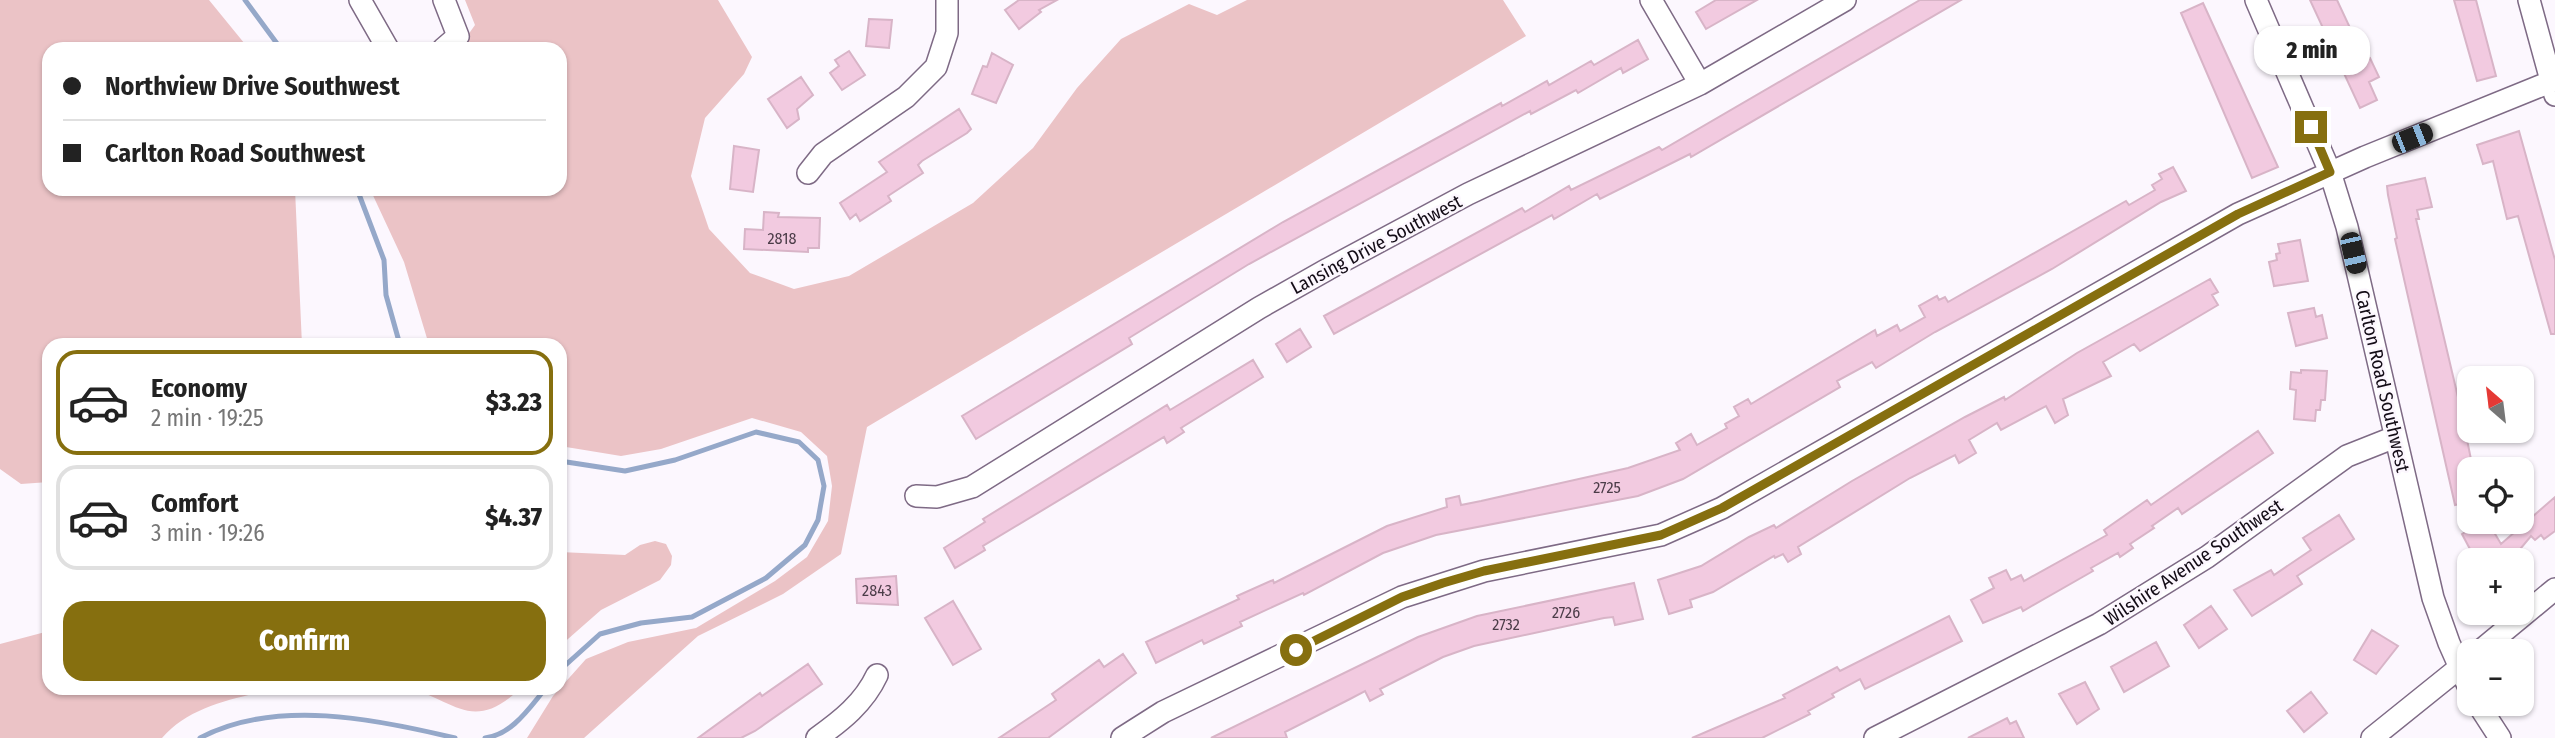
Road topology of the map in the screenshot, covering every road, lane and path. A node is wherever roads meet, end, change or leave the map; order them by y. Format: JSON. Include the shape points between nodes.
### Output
{"nodes":[{"id":1,"x":360,"y":0,"type":"edge"},
{"id":2,"x":444,"y":0,"type":"edge"},
{"id":3,"x":947,"y":0,"type":"edge"},
{"id":4,"x":1651,"y":0,"type":"edge"},
{"id":5,"x":1845,"y":0,"type":"edge"},
{"id":6,"x":2256,"y":0,"type":"edge"},
{"id":7,"x":2529,"y":0,"type":"edge"},
{"id":8,"x":384,"y":42,"type":"edge"},
{"id":9,"x":451,"y":42,"type":"edge"},
{"id":10,"x":1700,"y":84,"type":"junction"},
{"id":11,"x":2554,"y":86,"type":"edge"},
{"id":12,"x":2330,"y":172,"type":"junction"},
{"id":13,"x":808,"y":173,"type":"dead end"},
{"id":14,"x":2395,"y":436,"type":"junction"},
{"id":15,"x":916,"y":496,"type":"dead end"},
{"id":16,"x":2555,"y":589,"type":"edge"},
{"id":17,"x":2495,"y":639,"type":"edge"},
{"id":18,"x":2457,"y":649,"type":"edge"},
{"id":19,"x":2457,"y":670,"type":"edge"},
{"id":20,"x":877,"y":676,"type":"dead end"},
{"id":21,"x":2486,"y":716,"type":"edge"},
{"id":22,"x":817,"y":738,"type":"edge"},
{"id":23,"x":1122,"y":738,"type":"edge"},
{"id":24,"x":1875,"y":738,"type":"edge"},
{"id":25,"x":2372,"y":738,"type":"edge"},
{"id":26,"x":2500,"y":738,"type":"edge"}],
"edges":[{"from":1,"to":8,"type":"street"},
{"from":2,"to":9,"type":"street","via":[[458,36]]},
{"from":3,"to":13,"type":"street","via":[[947,33],[936,67],[905,97],[823,154]]},
{"from":4,"to":10,"type":"street"},
{"from":5,"to":10,"type":"street","name":"Lansing Drive Southwest"},
{"from":6,"to":12,"type":"street","name":"Carlton Road Southwest"},
{"from":7,"to":11,"type":"street"},
{"from":10,"to":15,"type":"street","name":"Lansing Drive Southwest","via":[[1468,194],[1328,269],[972,487],[937,497]]},
{"from":11,"to":12,"type":"street"},
{"from":12,"to":14,"type":"street","name":"Carlton Road Southwest"},
{"from":12,"to":23,"type":"street","via":[[2238,214],[1685,526],[1661,535],[1484,571],[1402,597],[1174,707]]},
{"from":14,"to":18,"type":"street","name":"Carlton Road Southwest","via":[[2434,598]]},
{"from":14,"to":24,"type":"street","name":"Wilshire Avenue Southwest","via":[[2347,456],[2207,557],[2099,624]]},
{"from":16,"to":17,"type":"street"},
{"from":19,"to":25,"type":"street"},
{"from":20,"to":22,"type":"street","via":[[844,719]]},
{"from":21,"to":26,"type":"street"}]}
